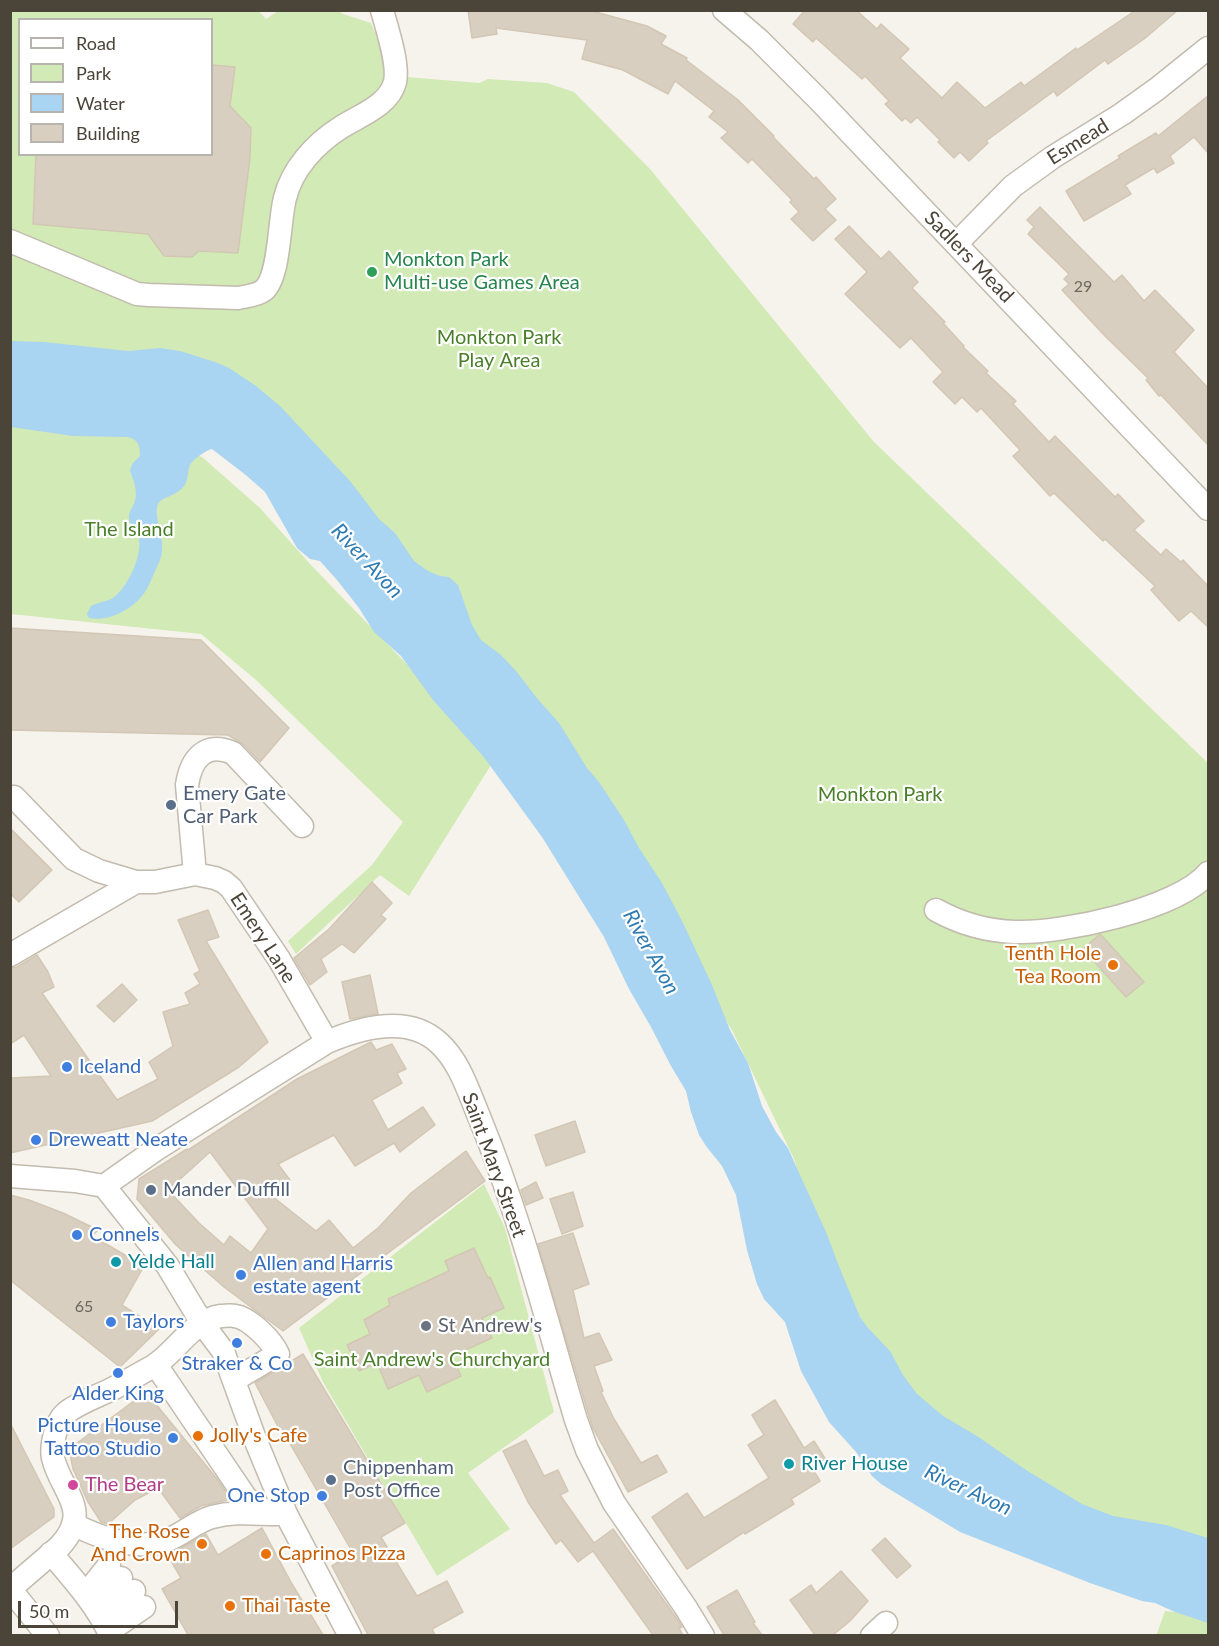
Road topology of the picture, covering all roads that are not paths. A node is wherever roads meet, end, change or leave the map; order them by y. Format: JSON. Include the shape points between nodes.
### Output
{"nodes":[{"id":1,"x":382,"y":10,"type":"edge"},
{"id":2,"x":723,"y":10,"type":"edge"},
{"id":3,"x":1209,"y":48,"type":"edge"},
{"id":4,"x":10,"y":241,"type":"edge"},
{"id":5,"x":956,"y":244,"type":"junction"},
{"id":6,"x":1209,"y":509,"type":"edge"},
{"id":7,"x":14,"y":797,"type":"dead end"},
{"id":8,"x":302,"y":825,"type":"dead end"},
{"id":9,"x":1209,"y":873,"type":"edge"},
{"id":10,"x":195,"y":874,"type":"junction"},
{"id":11,"x":136,"y":882,"type":"junction"},
{"id":12,"x":936,"y":910,"type":"dead end"},
{"id":13,"x":10,"y":956,"type":"edge"},
{"id":14,"x":327,"y":1042,"type":"junction"},
{"id":15,"x":10,"y":1176,"type":"edge"},
{"id":16,"x":104,"y":1186,"type":"junction"},
{"id":17,"x":202,"y":1323,"type":"junction"},
{"id":18,"x":156,"y":1365,"type":"junction"},
{"id":19,"x":234,"y":1380,"type":"junction"},
{"id":20,"x":278,"y":1514,"type":"junction"},
{"id":21,"x":73,"y":1524,"type":"junction"},
{"id":22,"x":51,"y":1553,"type":"junction"},
{"id":23,"x":10,"y":1589,"type":"edge"},
{"id":24,"x":132,"y":1593,"type":"junction"},
{"id":25,"x":105,"y":1620,"type":"edge"},
{"id":26,"x":48,"y":1635,"type":"edge"},
{"id":27,"x":350,"y":1635,"type":"edge"},
{"id":28,"x":703,"y":1635,"type":"edge"}],
"edges":[{"from":1,"to":4,"type":"street","via":[[394,58],[394,85],[380,103],[340,127],[314,149],[292,177],[283,206],[272,278],[263,291],[238,298],[137,294]]},
{"from":2,"to":5,"type":"street","name":"Sadlers Mead","via":[[790,69]]},
{"from":3,"to":5,"type":"street","name":"Esmead","via":[[1122,114],[1012,186]]},
{"from":5,"to":6,"type":"street","name":"Sadlers Mead"},
{"from":7,"to":11,"type":"street","name":"Emery Lane","via":[[74,859]]},
{"from":8,"to":10,"type":"street","via":[[233,753],[219,749],[205,752],[193,764],[187,785]]},
{"from":9,"to":12,"type":"street","via":[[1192,888],[1157,904],[1112,918],[1047,930],[1014,932],[977,927]]},
{"from":10,"to":11,"type":"street","name":"Emery Lane"},
{"from":10,"to":14,"type":"street","name":"Emery Lane","via":[[215,878],[231,888],[279,959]]},
{"from":11,"to":13,"type":"street","name":"Emery Lane"},
{"from":14,"to":16,"type":"street","name":"Saint Mary Street"},
{"from":14,"to":28,"type":"street","name":"Saint Mary Street","via":[[369,1028],[410,1028],[439,1042],[455,1062],[505,1182],[587,1450],[614,1503]]},
{"from":15,"to":16,"type":"street"},
{"from":16,"to":17,"type":"street","via":[[167,1265]]},
{"from":17,"to":18,"type":"street"},
{"from":17,"to":19,"type":"street","via":[[223,1351]]},
{"from":17,"to":19,"type":"street","via":[[219,1316],[235,1316],[251,1324],[275,1347],[278,1354]]},
{"from":18,"to":20,"type":"street","via":[[246,1498]]},
{"from":18,"to":21,"type":"street","via":[[71,1409],[60,1420],[53,1456],[72,1502]]},
{"from":19,"to":20,"type":"street"},
{"from":20,"to":21,"type":"street","via":[[238,1512],[212,1517],[166,1541],[148,1544],[104,1538]]},
{"from":20,"to":27,"type":"street","via":[[305,1547]]},
{"from":21,"to":22,"type":"street","via":[[67,1538]]},
{"from":22,"to":23,"type":"street"},
{"from":22,"to":25,"type":"street"},
{"from":23,"to":26,"type":"street"},
{"from":24,"to":25,"type":"street"},
{"from":24,"to":25,"type":"street"},
{"from":24,"to":25,"type":"street"}]}
